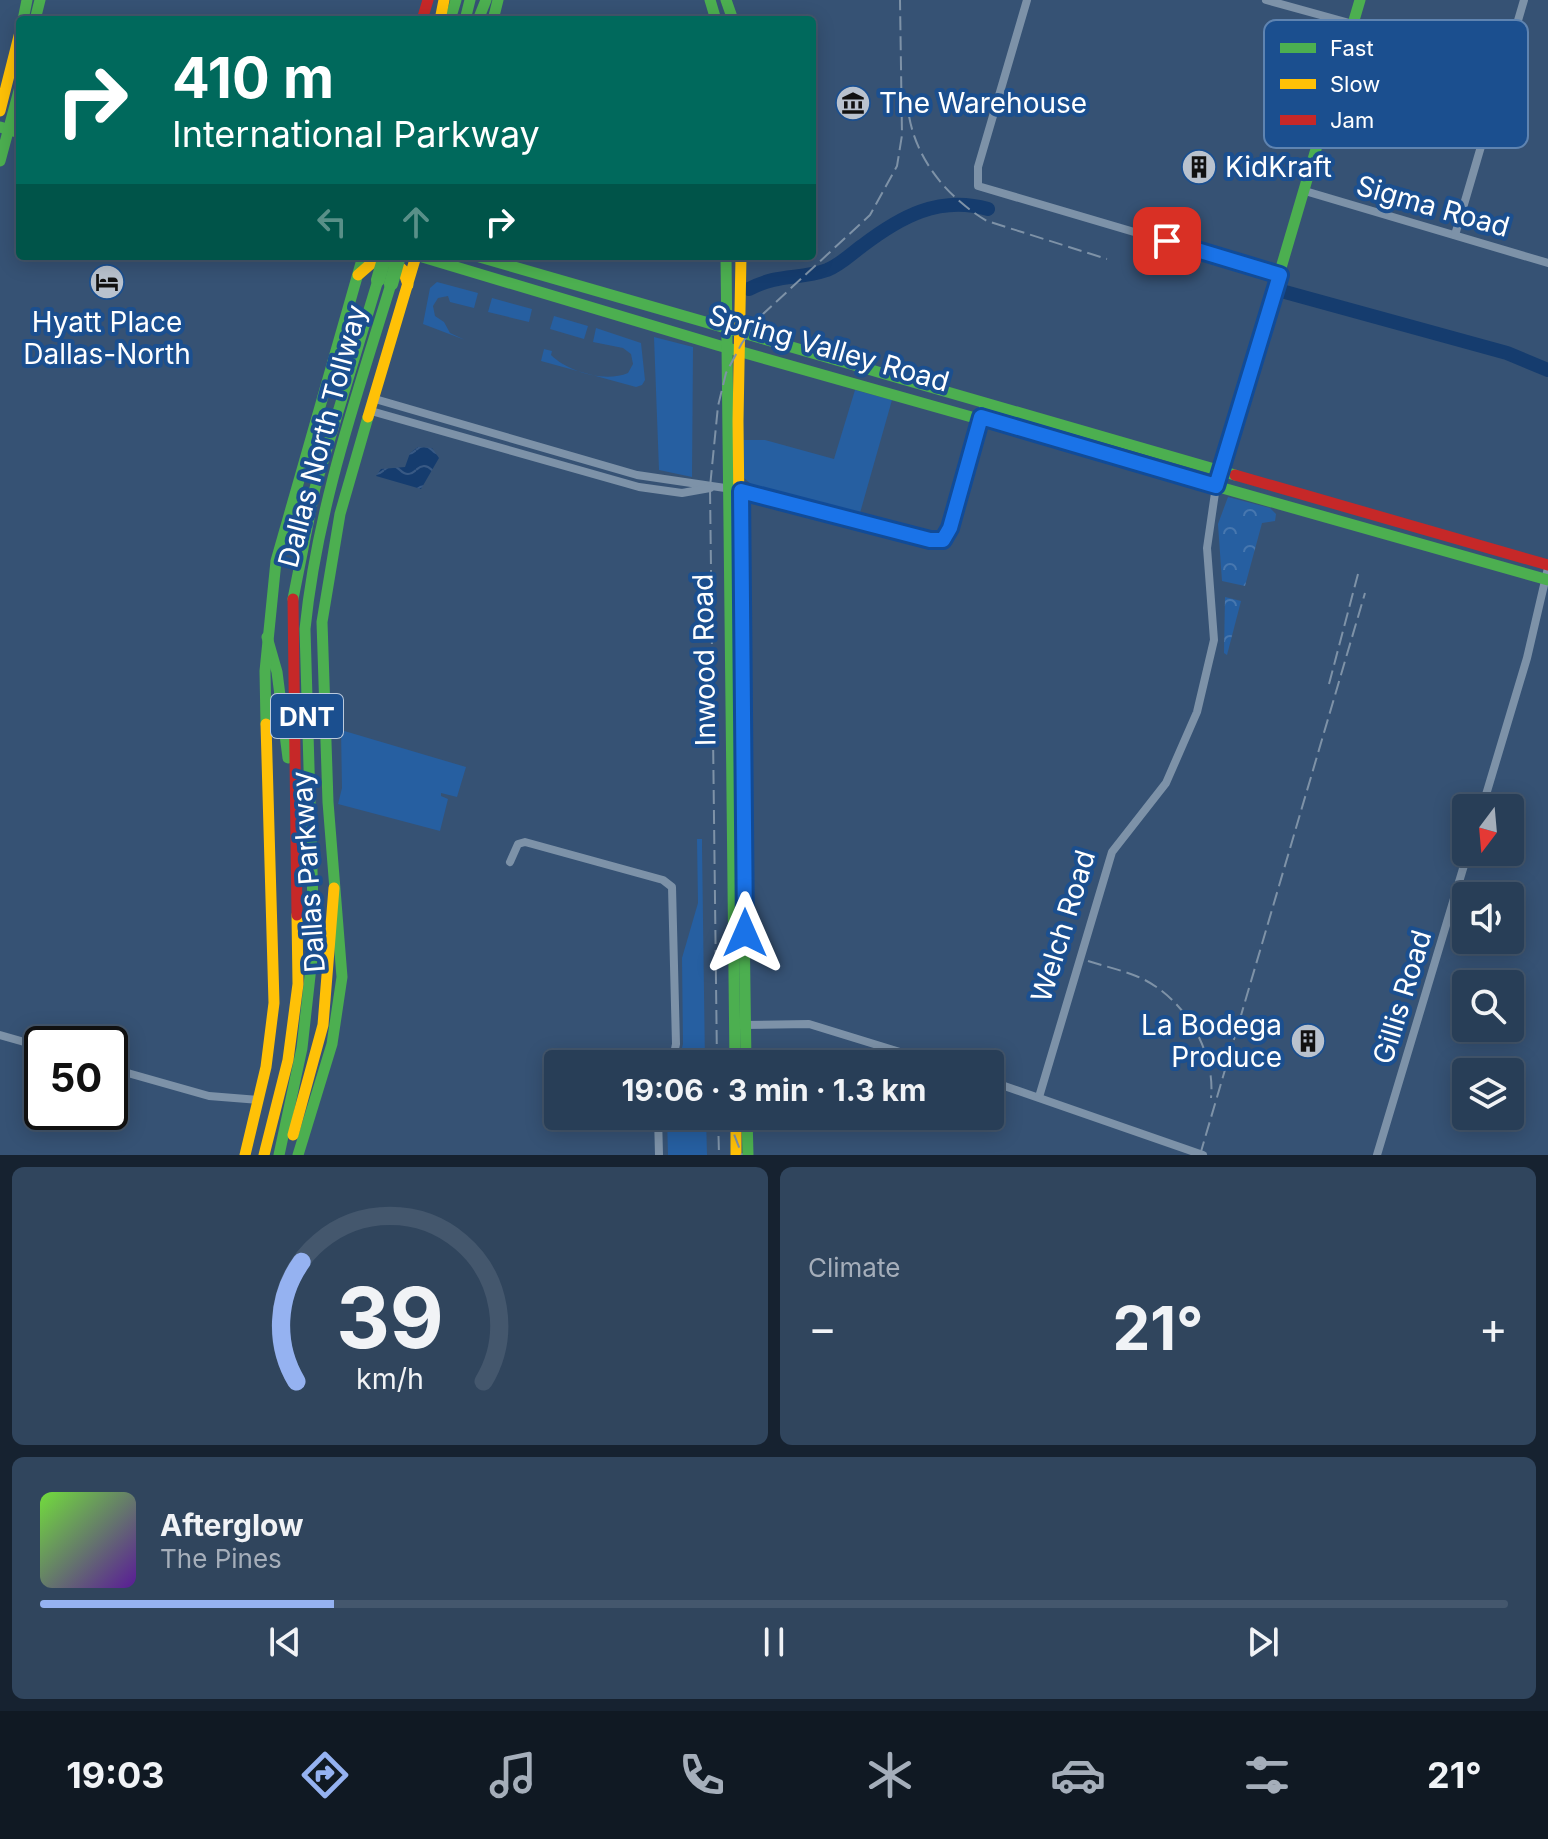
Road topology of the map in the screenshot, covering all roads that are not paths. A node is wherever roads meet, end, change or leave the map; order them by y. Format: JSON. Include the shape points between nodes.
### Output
{"nodes":[{"id":1,"x":1027,"y":0,"type":"edge"},
{"id":2,"x":1266,"y":0,"type":"edge"},
{"id":3,"x":1360,"y":0,"type":"edge"},
{"id":4,"x":1524,"y":0,"type":"edge"},
{"id":5,"x":1338,"y":20,"type":"edge"},
{"id":6,"x":1354,"y":20,"type":"edge"},
{"id":7,"x":1518,"y":20,"type":"edge"},
{"id":8,"x":16,"y":56,"type":"edge"},
{"id":9,"x":7,"y":111,"type":"edge"},
{"id":10,"x":10,"y":130,"type":"edge"},
{"id":11,"x":1317,"y":148,"type":"edge"},
{"id":12,"x":1481,"y":148,"type":"edge"},
{"id":13,"x":0,"y":161,"type":"edge"},
{"id":14,"x":1305,"y":191,"type":"junction"},
{"id":15,"x":1455,"y":235,"type":"junction"},
{"id":16,"x":362,"y":260,"type":"edge"},
{"id":17,"x":385,"y":260,"type":"edge"},
{"id":18,"x":397,"y":260,"type":"edge"},
{"id":19,"x":417,"y":260,"type":"edge"},
{"id":20,"x":432,"y":260,"type":"edge"},
{"id":21,"x":489,"y":260,"type":"edge"},
{"id":22,"x":726,"y":260,"type":"edge"},
{"id":23,"x":741,"y":260,"type":"edge"},
{"id":24,"x":1548,"y":263,"type":"edge"},
{"id":25,"x":1280,"y":275,"type":"junction"},
{"id":26,"x":357,"y":276,"type":"junction"},
{"id":27,"x":384,"y":282,"type":"junction"},
{"id":28,"x":408,"y":286,"type":"junction"},
{"id":29,"x":646,"y":307,"type":"junction"},
{"id":30,"x":602,"y":308,"type":"junction"},
{"id":31,"x":675,"y":315,"type":"junction"},
{"id":32,"x":652,"y":324,"type":"junction"},
{"id":33,"x":733,"y":332,"type":"junction"},
{"id":34,"x":732,"y":349,"type":"junction"},
{"id":35,"x":893,"y":386,"type":"junction"},
{"id":36,"x":373,"y":405,"type":"junction"},
{"id":37,"x":982,"y":411,"type":"junction"},
{"id":38,"x":1218,"y":479,"type":"junction"},
{"id":39,"x":734,"y":490,"type":"junction"},
{"id":40,"x":1547,"y":573,"type":"edge"},
{"id":41,"x":267,"y":637,"type":"junction"},
{"id":42,"x":1486,"y":794,"type":"edge"},
{"id":43,"x":296,"y":803,"type":"junction"},
{"id":44,"x":510,"y":862,"type":"dead end"},
{"id":45,"x":1464,"y":866,"type":"edge"},
{"id":46,"x":334,"y":888,"type":"junction"},
{"id":47,"x":740,"y":1025,"type":"junction"},
{"id":48,"x":0,"y":1035,"type":"edge"},
{"id":49,"x":24,"y":1042,"type":"edge"},
{"id":50,"x":675,"y":1050,"type":"edge"},
{"id":51,"x":737,"y":1050,"type":"edge"},
{"id":52,"x":744,"y":1050,"type":"edge"},
{"id":53,"x":894,"y":1050,"type":"edge"},
{"id":54,"x":128,"y":1073,"type":"edge"},
{"id":55,"x":1004,"y":1086,"type":"edge"},
{"id":56,"x":1039,"y":1097,"type":"junction"},
{"id":57,"x":258,"y":1100,"type":"junction"},
{"id":58,"x":658,"y":1130,"type":"edge"},
{"id":59,"x":736,"y":1130,"type":"edge"},
{"id":60,"x":747,"y":1130,"type":"edge"},
{"id":61,"x":245,"y":1155,"type":"edge"},
{"id":62,"x":264,"y":1155,"type":"edge"},
{"id":63,"x":279,"y":1155,"type":"edge"},
{"id":64,"x":287,"y":1155,"type":"edge"},
{"id":65,"x":298,"y":1155,"type":"edge"},
{"id":66,"x":659,"y":1155,"type":"edge"},
{"id":67,"x":736,"y":1155,"type":"edge"},
{"id":68,"x":748,"y":1155,"type":"edge"},
{"id":69,"x":1203,"y":1155,"type":"edge"},
{"id":70,"x":1377,"y":1155,"type":"edge"}],
"edges":[{"from":1,"to":25,"type":"street","via":[[975,181],[984,190]]},
{"from":2,"to":5,"type":"street"},
{"from":3,"to":6,"type":"main road","name":"Welch Road"},
{"from":4,"to":7,"type":"street"},
{"from":8,"to":9,"type":"main road"},
{"from":9,"to":10,"type":"main road"},
{"from":10,"to":13,"type":"main road"},
{"from":11,"to":14,"type":"main road","name":"Welch Road"},
{"from":12,"to":15,"type":"street"},
{"from":14,"to":15,"type":"street","name":"Sigma Road"},
{"from":14,"to":25,"type":"main road","name":"Welch Road"},
{"from":15,"to":24,"type":"street","name":"Sigma Road"},
{"from":16,"to":26,"type":"main road","name":"Dallas Parkway"},
{"from":17,"to":27,"type":"main road","name":"Dallas North Tollway","number":"DNT","bridge":true},
{"from":18,"to":27,"type":"main road","name":"Dallas North Tollway","number":"DNT","bridge":true},
{"from":19,"to":28,"type":"main road","name":"Dallas Parkway"},
{"from":20,"to":30,"type":"main road","name":"Spring Valley Road"},
{"from":21,"to":29,"type":"main road","name":"Spring Valley Road"},
{"from":22,"to":33,"type":"main road","name":"Inwood Road"},
{"from":23,"to":33,"type":"main road","name":"Inwood Road"},
{"from":25,"to":38,"type":"main road","name":"Welch Road"},
{"from":26,"to":28,"type":"main road","via":[[373,262],[392,260],[403,270]]},
{"from":26,"to":41,"type":"main road","name":"Dallas Parkway","via":[[276,561]]},
{"from":27,"to":43,"type":"main road","name":"Dallas North Tollway","number":"DNT","via":[[310,506],[295,578],[291,616]]},
{"from":27,"to":63,"type":"main road","name":"Dallas North Tollway","number":"DNT","via":[[307,591],[313,967],[303,1058]]},
{"from":28,"to":36,"type":"main road","name":"Dallas Parkway"},
{"from":29,"to":30,"type":"main road","via":[[637,313]]},
{"from":29,"to":31,"type":"main road","name":"Spring Valley Road"},
{"from":30,"to":32,"type":"main road","name":"Spring Valley Road"},
{"from":31,"to":32,"type":"main road","via":[[657,317]]},
{"from":31,"to":33,"type":"main road","name":"Spring Valley Road"},
{"from":32,"to":34,"type":"main road","name":"Spring Valley Road"},
{"from":33,"to":34,"type":"main road","name":"Inwood Road"},
{"from":33,"to":35,"type":"main road","name":"Spring Valley Road"},
{"from":34,"to":35,"type":"main road","name":"Spring Valley Road"},
{"from":34,"to":39,"type":"main road","name":"Inwood Road"},
{"from":35,"to":37,"type":"main road","name":"Spring Valley Road"},
{"from":36,"to":39,"type":"street","via":[[639,487],[682,493],[710,487]]},
{"from":36,"to":46,"type":"main road","name":"Dallas Parkway","via":[[332,547],[322,622]]},
{"from":37,"to":38,"type":"main road","name":"Spring Valley Road"},
{"from":37,"to":39,"type":"street","via":[[943,540]]},
{"from":38,"to":40,"type":"main road","name":"Spring Valley Road"},
{"from":38,"to":56,"type":"street","name":"Welch Road","via":[[1207,548],[1214,640],[1197,712],[1166,783],[1112,852]]},
{"from":39,"to":47,"type":"main road","name":"Inwood Road"},
{"from":40,"to":42,"type":"street"},
{"from":41,"to":43,"type":"main road"},
{"from":41,"to":57,"type":"main road","name":"Dallas Parkway","via":[[275,975],[272,1035]]},
{"from":43,"to":62,"type":"main road","name":"Dallas North Tollway","number":"DNT","via":[[298,984],[288,1060]]},
{"from":44,"to":50,"type":"street","via":[[518,844],[525,842],[663,880],[672,887]]},
{"from":45,"to":70,"type":"street","name":"Gillis Road"},
{"from":46,"to":64,"type":"main road","via":[[322,1034]]},
{"from":46,"to":65,"type":"main road","name":"Dallas Parkway","via":[[342,963],[338,1015]]},
{"from":47,"to":51,"type":"main road","name":"Inwood Road"},
{"from":47,"to":52,"type":"main road","name":"Inwood Road"},
{"from":47,"to":53,"type":"street","via":[[821,1027]]},
{"from":48,"to":49,"type":"street"},
{"from":54,"to":57,"type":"street","via":[[209,1096]]},
{"from":55,"to":56,"type":"street"},
{"from":56,"to":69,"type":"street"},
{"from":57,"to":61,"type":"main road","name":"Dallas Parkway"},
{"from":58,"to":66,"type":"street"},
{"from":59,"to":67,"type":"main road"},
{"from":60,"to":68,"type":"main road"}]}
